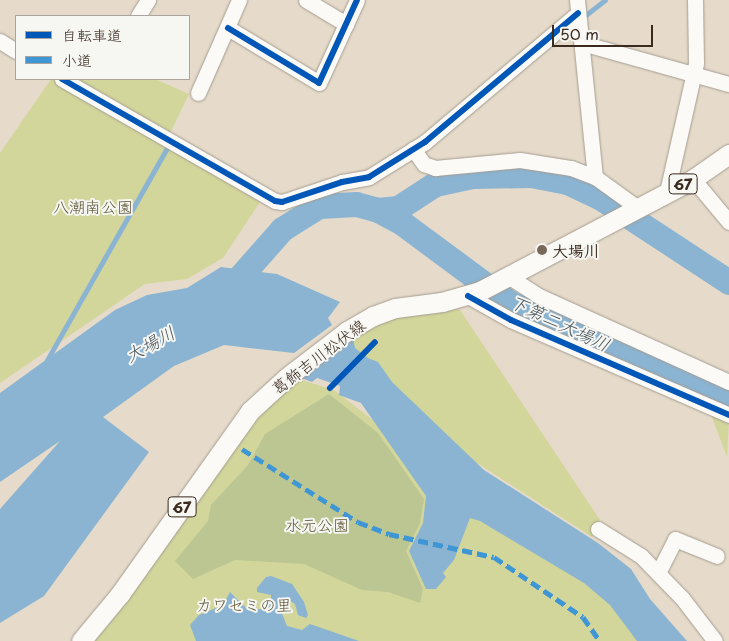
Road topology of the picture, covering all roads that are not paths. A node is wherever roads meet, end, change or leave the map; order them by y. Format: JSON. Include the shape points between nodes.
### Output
{"nodes":[{"id":1,"x":148,"y":0,"type":"edge"},
{"id":2,"x":239,"y":0,"type":"edge"},
{"id":3,"x":306,"y":0,"type":"edge"},
{"id":4,"x":356,"y":0,"type":"edge"},
{"id":5,"x":696,"y":0,"type":"edge"},
{"id":6,"x":578,"y":6,"type":"edge"},
{"id":7,"x":139,"y":15,"type":"edge"},
{"id":8,"x":346,"y":24,"type":"junction"},
{"id":9,"x":228,"y":28,"type":"junction"},
{"id":10,"x":0,"y":41,"type":"edge"},
{"id":11,"x":582,"y":43,"type":"junction"},
{"id":12,"x":15,"y":50,"type":"edge"},
{"id":13,"x":693,"y":74,"type":"junction"},
{"id":14,"x":64,"y":80,"type":"edge"},
{"id":15,"x":729,"y":84,"type":"edge"},
{"id":16,"x":198,"y":93,"type":"dead end"},
{"id":17,"x":413,"y":149,"type":"junction"},
{"id":18,"x":729,"y":154,"type":"edge"},
{"id":19,"x":595,"y":177,"type":"junction"},
{"id":20,"x":693,"y":179,"type":"junction"},
{"id":21,"x":667,"y":192,"type":"junction"},
{"id":22,"x":630,"y":212,"type":"junction"},
{"id":23,"x":729,"y":222,"type":"edge"},
{"id":24,"x":507,"y":276,"type":"junction"},
{"id":25,"x":474,"y":294,"type":"junction"},
{"id":26,"x":729,"y":382,"type":"edge"},
{"id":27,"x":729,"y":415,"type":"edge"},
{"id":28,"x":598,"y":529,"type":"dead end"},
{"id":29,"x":717,"y":556,"type":"dead end"},
{"id":30,"x":658,"y":573,"type":"junction"},
{"id":31,"x":81,"y":641,"type":"edge"},
{"id":32,"x":715,"y":641,"type":"edge"}],
"edges":[{"from":1,"to":7,"type":"street"},
{"from":2,"to":9,"type":"street"},
{"from":3,"to":8,"type":"street"},
{"from":4,"to":8,"type":"street"},
{"from":5,"to":13,"type":"street"},
{"from":6,"to":11,"type":"street"},
{"from":6,"to":17,"type":"street"},
{"from":8,"to":9,"type":"street","via":[[319,83]]},
{"from":9,"to":16,"type":"street"},
{"from":10,"to":12,"type":"street"},
{"from":11,"to":13,"type":"street"},
{"from":11,"to":19,"type":"street"},
{"from":13,"to":15,"type":"street"},
{"from":13,"to":21,"type":"street"},
{"from":14,"to":17,"type":"street","via":[[275,201],[282,202],[342,182],[370,178]]},
{"from":17,"to":19,"type":"street","via":[[424,164],[435,168],[520,160],[571,168]]},
{"from":18,"to":20,"type":"main road","name":"葛飾吉川松伏線","number":"67"},
{"from":19,"to":22,"type":"street"},
{"from":20,"to":21,"type":"main road","name":"葛飾吉川松伏線","number":"67"},
{"from":20,"to":23,"type":"street"},
{"from":21,"to":22,"type":"main road","name":"葛飾吉川松伏線","number":"67"},
{"from":22,"to":24,"type":"main road","name":"葛飾吉川松伏線","number":"67"},
{"from":24,"to":25,"type":"main road","name":"葛飾吉川松伏線","number":"67"},
{"from":24,"to":26,"type":"street","via":[[536,295]]},
{"from":25,"to":27,"type":"street","via":[[511,320]]},
{"from":25,"to":31,"type":"main road","name":"葛飾吉川松伏線","number":"67","via":[[395,308],[373,316],[347,331],[287,377],[239,426],[120,594]]},
{"from":28,"to":30,"type":"street","via":[[641,556]]},
{"from":29,"to":30,"type":"street","via":[[675,539]]},
{"from":30,"to":32,"type":"street"}]}
